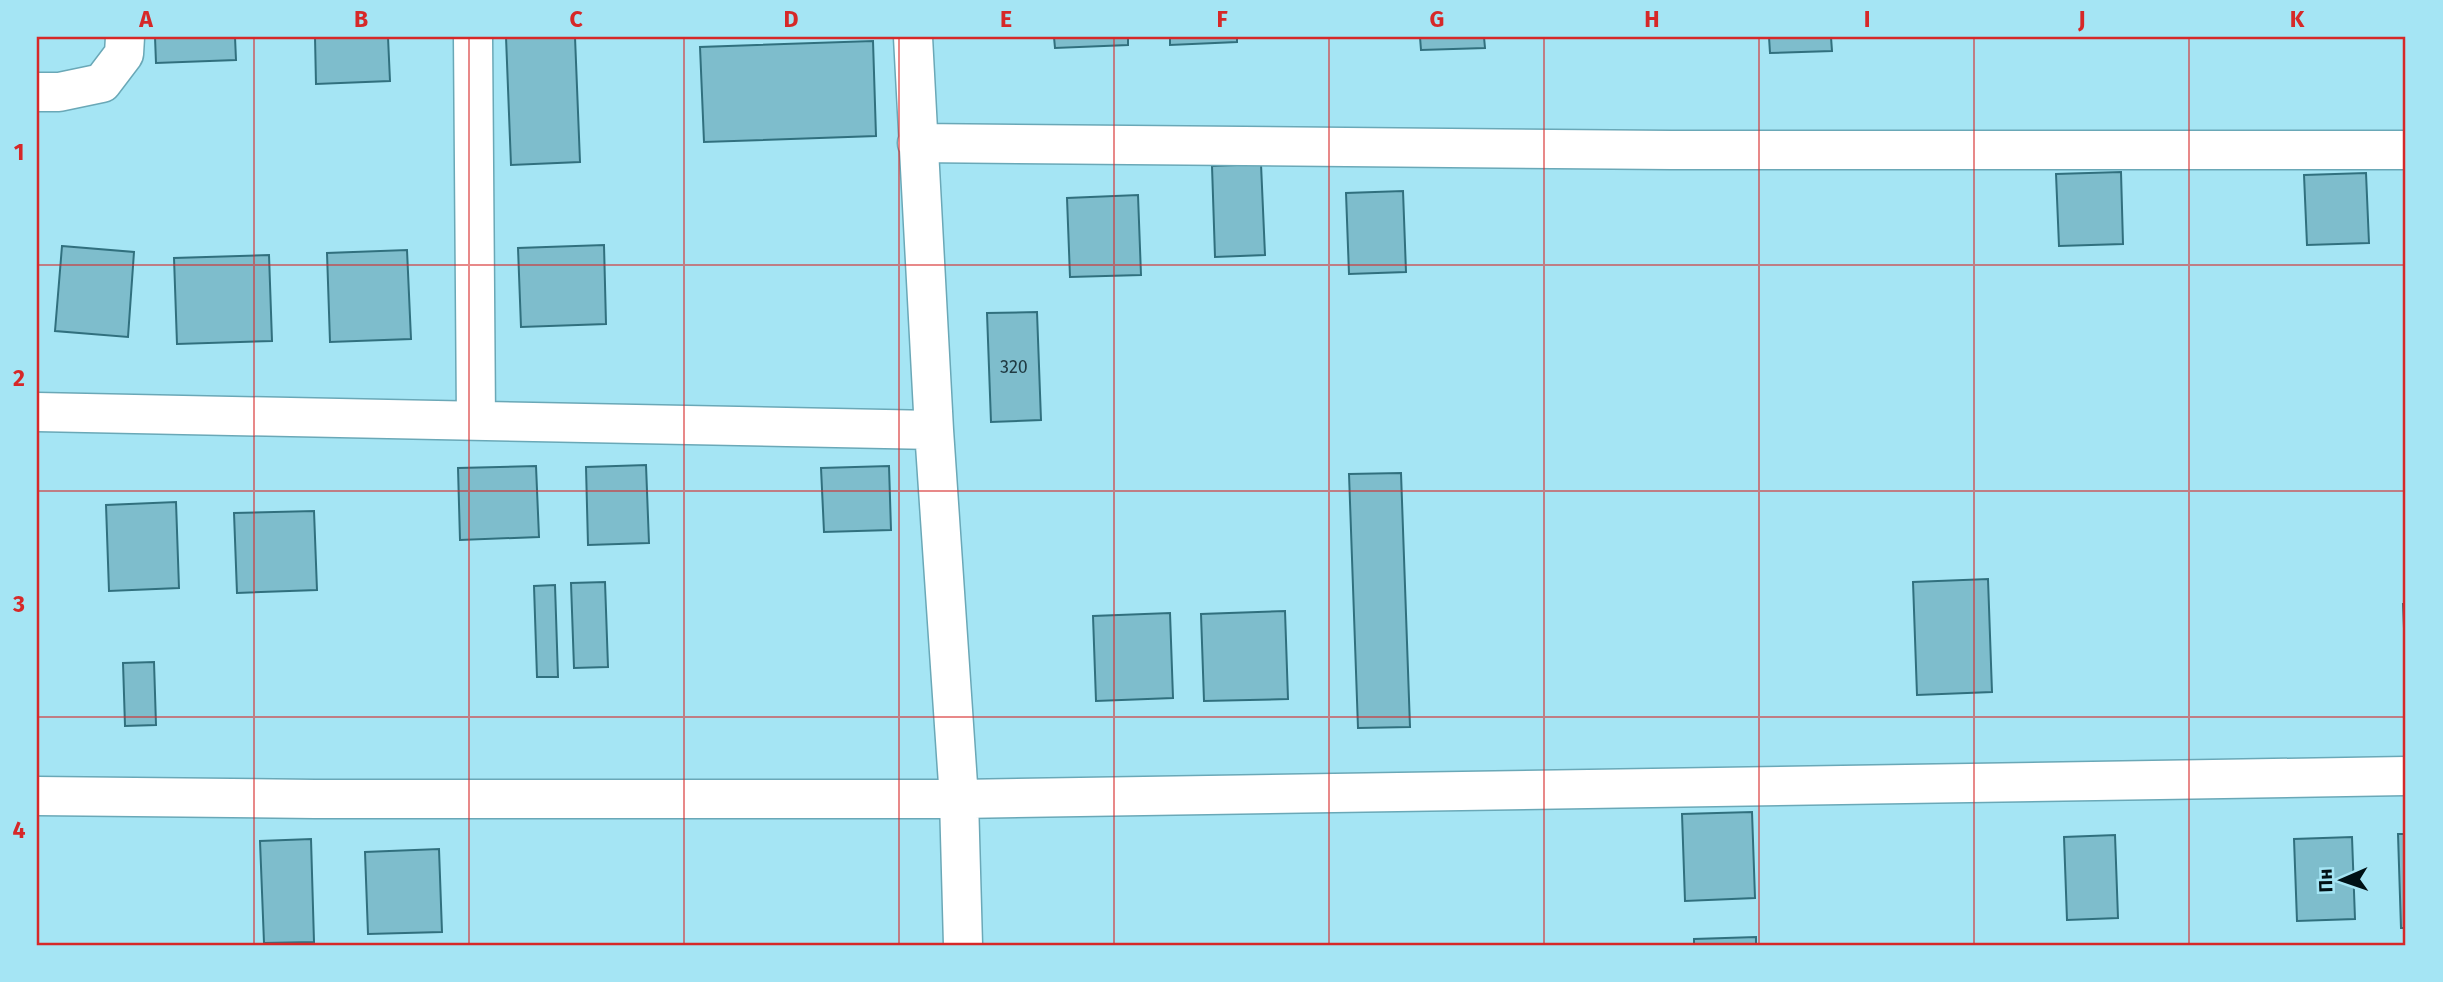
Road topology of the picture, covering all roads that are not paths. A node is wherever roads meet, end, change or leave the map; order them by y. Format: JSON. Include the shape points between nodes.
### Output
{"nodes":[{"id":1,"x":125,"y":37,"type":"edge"},
{"id":2,"x":473,"y":37,"type":"edge"},
{"id":3,"x":913,"y":37,"type":"edge"},
{"id":4,"x":37,"y":92,"type":"edge"},
{"id":5,"x":917,"y":143,"type":"junction"},
{"id":6,"x":2406,"y":150,"type":"edge"},
{"id":7,"x":37,"y":412,"type":"edge"},
{"id":8,"x":476,"y":420,"type":"junction"},
{"id":9,"x":934,"y":430,"type":"junction"},
{"id":10,"x":2406,"y":776,"type":"edge"},
{"id":11,"x":37,"y":796,"type":"edge"},
{"id":12,"x":959,"y":799,"type":"junction"},
{"id":13,"x":963,"y":945,"type":"edge"}],
"edges":[{"from":1,"to":4,"type":"street","via":[[124,54],[102,83]]},
{"from":2,"to":8,"type":"street"},
{"from":3,"to":5,"type":"street"},
{"from":5,"to":6,"type":"street"},
{"from":5,"to":9,"type":"street"},
{"from":7,"to":8,"type":"street"},
{"from":8,"to":9,"type":"street"},
{"from":9,"to":12,"type":"street"},
{"from":10,"to":12,"type":"street"},
{"from":11,"to":12,"type":"street"},
{"from":12,"to":13,"type":"street"}]}
